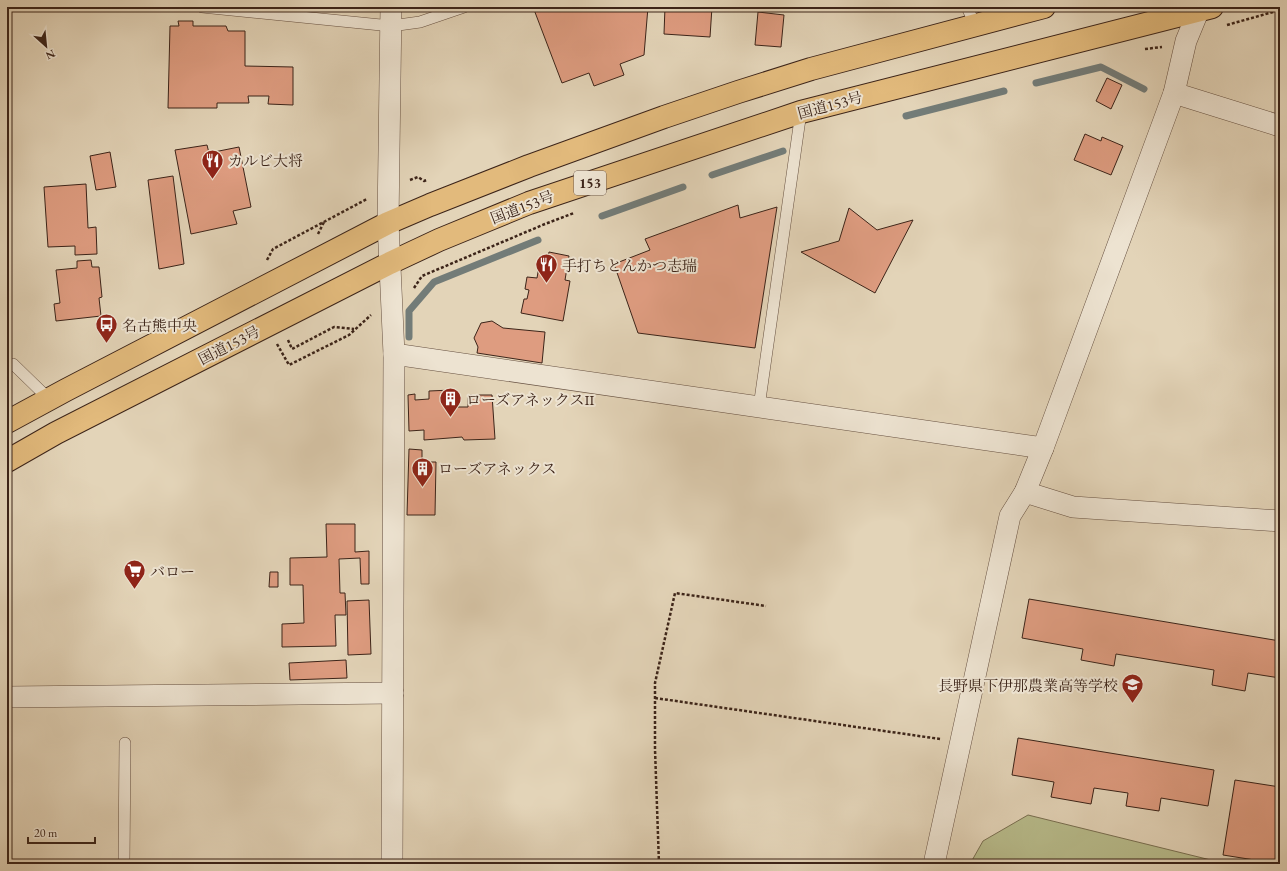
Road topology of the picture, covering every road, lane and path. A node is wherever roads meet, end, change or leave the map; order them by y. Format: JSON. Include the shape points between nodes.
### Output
{"nodes":[{"id":1,"x":202,"y":7,"type":"edge"},
{"id":2,"x":464,"y":7,"type":"edge"},
{"id":3,"x":1044,"y":7,"type":"edge"},
{"id":4,"x":1204,"y":8,"type":"edge"},
{"id":5,"x":1280,"y":10,"type":"edge"},
{"id":6,"x":971,"y":16,"type":"edge"},
{"id":7,"x":391,"y":17,"type":"edge"},
{"id":8,"x":1224,"y":26,"type":"dead end"},
{"id":9,"x":1161,"y":48,"type":"dead end"},
{"id":10,"x":1144,"y":49,"type":"dead end"},
{"id":11,"x":1174,"y":93,"type":"junction"},
{"id":12,"x":801,"y":112,"type":"junction"},
{"id":13,"x":1280,"y":126,"type":"edge"},
{"id":14,"x":368,"y":199,"type":"dead end"},
{"id":15,"x":575,"y":213,"type":"dead end"},
{"id":16,"x":324,"y":222,"type":"junction"},
{"id":17,"x":388,"y":223,"type":"junction"},
{"id":18,"x":318,"y":235,"type":"dead end"},
{"id":19,"x":265,"y":262,"type":"dead end"},
{"id":20,"x":390,"y":263,"type":"junction"},
{"id":21,"x":410,"y":294,"type":"dead end"},
{"id":22,"x":376,"y":310,"type":"dead end"},
{"id":23,"x":355,"y":329,"type":"junction"},
{"id":24,"x":288,"y":340,"type":"dead end"},
{"id":25,"x":276,"y":342,"type":"dead end"},
{"id":26,"x":394,"y":354,"type":"junction"},
{"id":27,"x":7,"y":366,"type":"edge"},
{"id":28,"x":49,"y":399,"type":"junction"},
{"id":29,"x":758,"y":407,"type":"junction"},
{"id":30,"x":7,"y":422,"type":"edge"},
{"id":31,"x":1042,"y":448,"type":"junction"},
{"id":32,"x":7,"y":461,"type":"edge"},
{"id":33,"x":1025,"y":492,"type":"junction"},
{"id":34,"x":1280,"y":521,"type":"edge"},
{"id":35,"x":766,"y":606,"type":"dead end"},
{"id":36,"x":393,"y":693,"type":"junction"},
{"id":37,"x":7,"y":697,"type":"edge"},
{"id":38,"x":655,"y":698,"type":"junction"},
{"id":39,"x":960,"y":742,"type":"junction"},
{"id":40,"x":125,"y":743,"type":"dead end"},
{"id":41,"x":124,"y":864,"type":"edge"},
{"id":42,"x":392,"y":864,"type":"edge"},
{"id":43,"x":660,"y":864,"type":"edge"},
{"id":44,"x":934,"y":864,"type":"edge"}],
"edges":[{"from":1,"to":7,"type":"lane"},
{"from":2,"to":7,"type":"lane","via":[[420,22]]},
{"from":3,"to":6,"type":"highway","number":"153"},
{"from":4,"to":11,"type":"street","via":[[1186,41]]},
{"from":4,"to":12,"type":"highway","name":"国道153号","number":"153"},
{"from":5,"to":8,"type":"path"},
{"from":6,"to":17,"type":"highway","number":"153","via":[[664,116],[529,166]]},
{"from":7,"to":17,"type":"street"},
{"from":9,"to":10,"type":"path"},
{"from":11,"to":13,"type":"street"},
{"from":11,"to":31,"type":"street"},
{"from":12,"to":20,"type":"highway","name":"国道153号","number":"153","via":[[529,204],[439,240]]},
{"from":12,"to":29,"type":"lane"},
{"from":14,"to":16,"type":"path"},
{"from":15,"to":21,"type":"path","via":[[422,276]]},
{"from":16,"to":18,"type":"path"},
{"from":16,"to":19,"type":"path","via":[[273,249]]},
{"from":17,"to":20,"type":"street"},
{"from":17,"to":28,"type":"highway","number":"153"},
{"from":20,"to":26,"type":"street"},
{"from":20,"to":32,"type":"highway","name":"国道153号","number":"153","via":[[56,433]]},
{"from":22,"to":23,"type":"path"},
{"from":23,"to":24,"type":"path","via":[[334,327],[292,349]]},
{"from":23,"to":25,"type":"path","via":[[349,335],[289,365]]},
{"from":26,"to":29,"type":"street"},
{"from":26,"to":36,"type":"street"},
{"from":27,"to":28,"type":"lane","via":[[13,364]]},
{"from":28,"to":30,"type":"highway","number":"153"},
{"from":29,"to":31,"type":"street"},
{"from":31,"to":33,"type":"street"},
{"from":33,"to":34,"type":"street","via":[[1073,507]]},
{"from":33,"to":39,"type":"street","via":[[1010,516]]},
{"from":35,"to":38,"type":"path","via":[[675,593],[655,684]]},
{"from":36,"to":37,"type":"street"},
{"from":36,"to":42,"type":"street"},
{"from":38,"to":39,"type":"path"},
{"from":38,"to":43,"type":"path"},
{"from":39,"to":44,"type":"street"},
{"from":40,"to":41,"type":"lane"}]}
